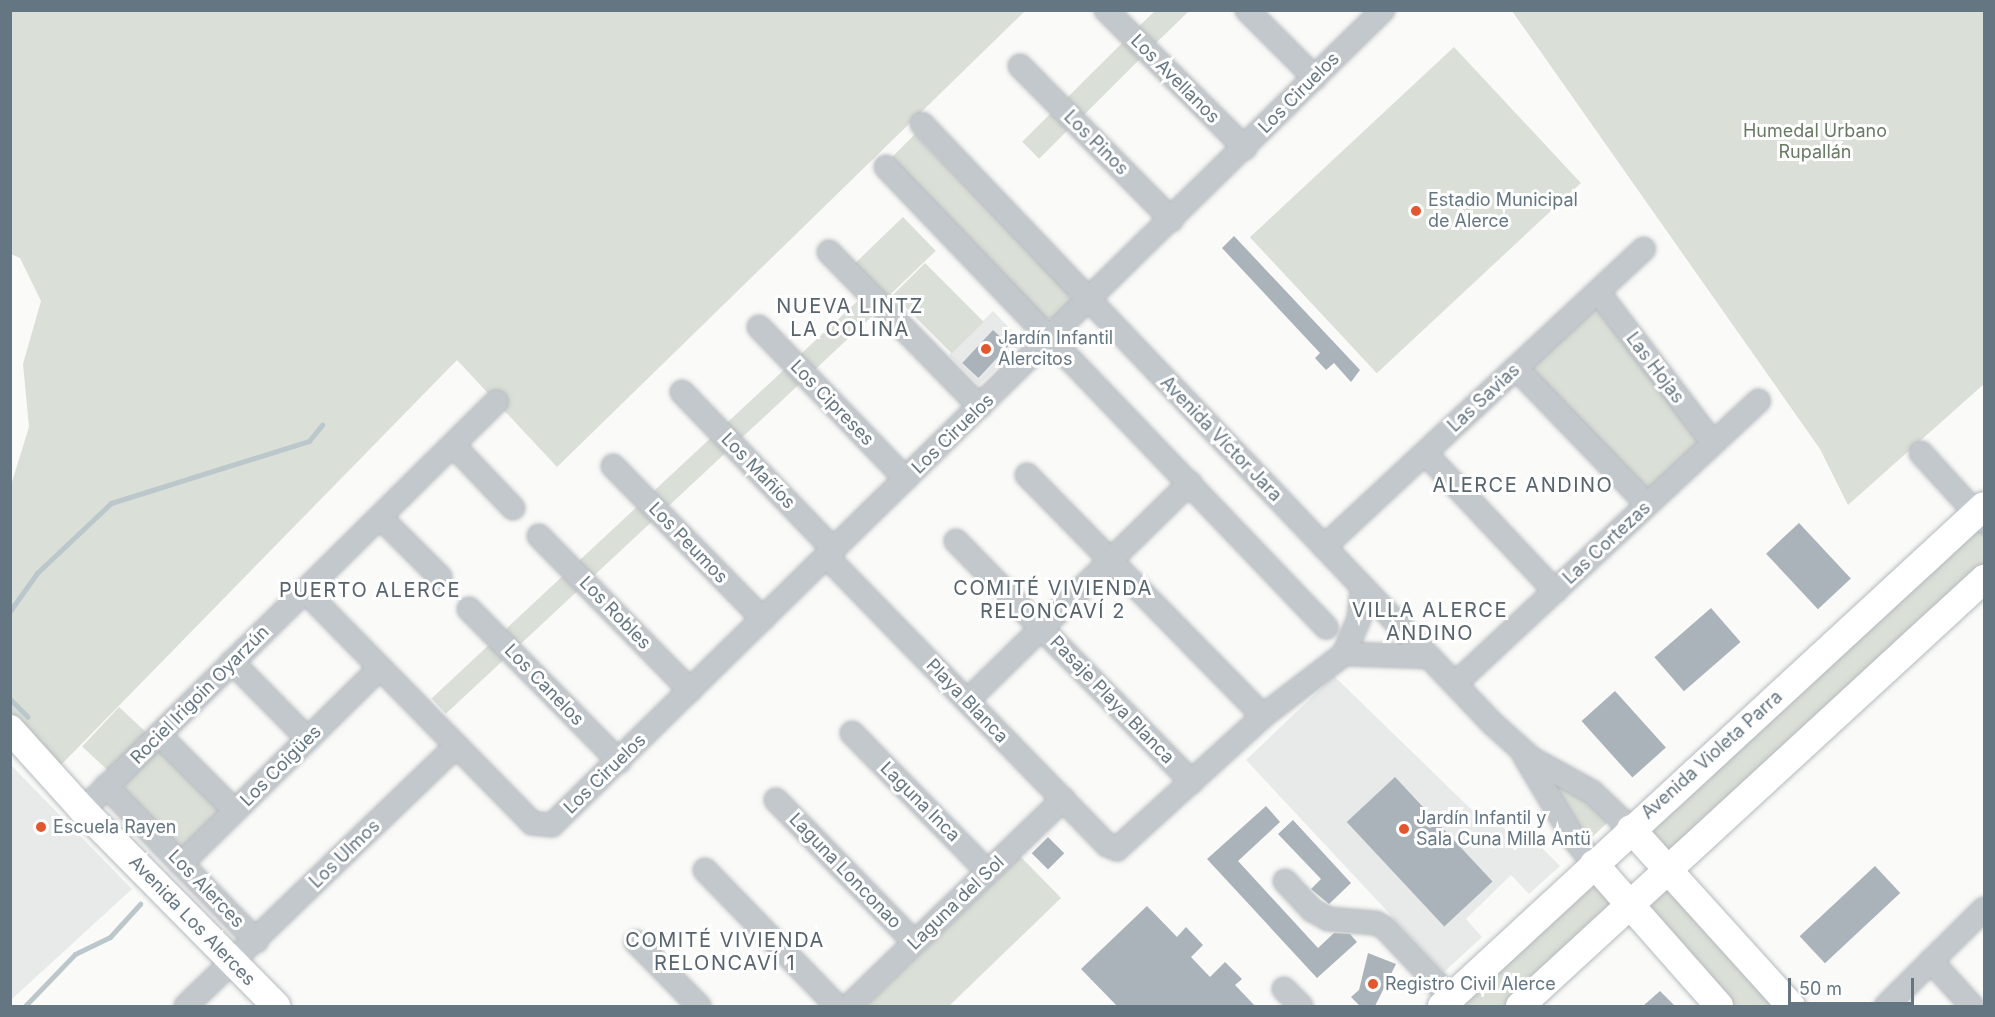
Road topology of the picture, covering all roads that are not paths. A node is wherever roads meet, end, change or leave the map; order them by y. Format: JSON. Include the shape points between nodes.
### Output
{"nodes":[{"id":1,"x":1106,"y":10,"type":"edge"},
{"id":2,"x":1247,"y":10,"type":"edge"},
{"id":3,"x":1383,"y":10,"type":"edge"},
{"id":4,"x":1020,"y":66,"type":"dead end"},
{"id":5,"x":1315,"y":78,"type":"junction"},
{"id":6,"x":922,"y":124,"type":"dead end"},
{"id":7,"x":1245,"y":148,"type":"junction"},
{"id":8,"x":886,"y":167,"type":"dead end"},
{"id":9,"x":1172,"y":220,"type":"junction"},
{"id":10,"x":1644,"y":249,"type":"dead end"},
{"id":11,"x":829,"y":252,"type":"dead end"},
{"id":12,"x":1598,"y":292,"type":"junction"},
{"id":13,"x":1088,"y":300,"type":"junction"},
{"id":14,"x":759,"y":327,"type":"dead end"},
{"id":15,"x":1051,"y":337,"type":"junction"},
{"id":16,"x":1516,"y":368,"type":"junction"},
{"id":17,"x":682,"y":392,"type":"dead end"},
{"id":18,"x":1758,"y":401,"type":"dead end"},
{"id":19,"x":496,"y":402,"type":"dead end"},
{"id":20,"x":980,"y":407,"type":"junction"},
{"id":21,"x":1713,"y":444,"type":"junction"},
{"id":22,"x":453,"y":445,"type":"junction"},
{"id":23,"x":1425,"y":453,"type":"junction"},
{"id":24,"x":1921,"y":453,"type":"dead end"},
{"id":25,"x":613,"y":466,"type":"dead end"},
{"id":26,"x":1027,"y":475,"type":"dead end"},
{"id":27,"x":906,"y":479,"type":"junction"},
{"id":28,"x":1190,"y":483,"type":"junction"},
{"id":29,"x":1647,"y":504,"type":"junction"},
{"id":30,"x":513,"y":508,"type":"dead end"},
{"id":31,"x":1982,"y":514,"type":"edge"},
{"id":32,"x":380,"y":517,"type":"junction"},
{"id":33,"x":539,"y":536,"type":"dead end"},
{"id":34,"x":956,"y":541,"type":"dead end"},
{"id":35,"x":1324,"y":547,"type":"junction"},
{"id":36,"x":830,"y":553,"type":"junction"},
{"id":37,"x":1110,"y":561,"type":"junction"},
{"id":38,"x":440,"y":577,"type":"dead end"},
{"id":39,"x":1984,"y":579,"type":"edge"},
{"id":40,"x":1362,"y":586,"type":"junction"},
{"id":41,"x":305,"y":591,"type":"junction"},
{"id":42,"x":1555,"y":591,"type":"junction"},
{"id":43,"x":469,"y":609,"type":"dead end"},
{"id":44,"x":763,"y":619,"type":"junction"},
{"id":45,"x":1326,"y":627,"type":"dead end"},
{"id":46,"x":1041,"y":628,"type":"junction"},
{"id":47,"x":1344,"y":654,"type":"junction"},
{"id":48,"x":1429,"y":657,"type":"junction"},
{"id":49,"x":232,"y":662,"type":"junction"},
{"id":50,"x":380,"y":668,"type":"junction"},
{"id":51,"x":1455,"y":684,"type":"junction"},
{"id":52,"x":690,"y":690,"type":"junction"},
{"id":53,"x":967,"y":701,"type":"junction"},
{"id":54,"x":1263,"y":716,"type":"junction"},
{"id":55,"x":10,"y":729,"type":"edge"},
{"id":56,"x":852,"y":733,"type":"dead end"},
{"id":57,"x":159,"y":735,"type":"junction"},
{"id":58,"x":308,"y":739,"type":"junction"},
{"id":59,"x":456,"y":746,"type":"junction"},
{"id":60,"x":1527,"y":755,"type":"junction"},
{"id":61,"x":619,"y":761,"type":"junction"},
{"id":62,"x":1192,"y":782,"type":"junction"},
{"id":63,"x":106,"y":786,"type":"junction"},
{"id":64,"x":776,"y":800,"type":"dead end"},
{"id":65,"x":1063,"y":800,"type":"junction"},
{"id":66,"x":83,"y":810,"type":"junction"},
{"id":67,"x":235,"y":811,"type":"junction"},
{"id":68,"x":1631,"y":829,"type":"junction"},
{"id":69,"x":182,"y":864,"type":"junction"},
{"id":70,"x":1594,"y":864,"type":"junction"},
{"id":71,"x":1668,"y":869,"type":"junction"},
{"id":72,"x":705,"y":870,"type":"dead end"},
{"id":73,"x":988,"y":872,"type":"junction"},
{"id":74,"x":1285,"y":881,"type":"dead end"},
{"id":75,"x":1628,"y":904,"type":"junction"},
{"id":76,"x":1984,"y":909,"type":"edge"},
{"id":77,"x":256,"y":940,"type":"junction"},
{"id":78,"x":636,"y":942,"type":"dead end"},
{"id":79,"x":915,"y":943,"type":"junction"},
{"id":80,"x":1931,"y":961,"type":"junction"},
{"id":81,"x":234,"y":962,"type":"junction"},
{"id":82,"x":1284,"y":989,"type":"dead end"},
{"id":83,"x":1446,"y":1002,"type":"edge"},
{"id":84,"x":186,"y":1006,"type":"edge"},
{"id":85,"x":276,"y":1006,"type":"edge"},
{"id":86,"x":699,"y":1006,"type":"edge"},
{"id":87,"x":837,"y":1006,"type":"edge"},
{"id":88,"x":849,"y":1006,"type":"edge"},
{"id":89,"x":1300,"y":1006,"type":"edge"},
{"id":90,"x":1520,"y":1006,"type":"edge"},
{"id":91,"x":1719,"y":1006,"type":"edge"},
{"id":92,"x":1791,"y":1006,"type":"edge"},
{"id":93,"x":1886,"y":1006,"type":"edge"},
{"id":94,"x":1972,"y":1006,"type":"edge"}],
"edges":[{"from":1,"to":7,"type":"street","name":"Los Avellanos"},
{"from":2,"to":5,"type":"street"},
{"from":3,"to":5,"type":"street","name":"Los Ciruelos"},
{"from":4,"to":9,"type":"street","name":"Los Pinos"},
{"from":5,"to":7,"type":"street","name":"Los Ciruelos"},
{"from":6,"to":13,"type":"street","name":"Avenida Víctor Jara"},
{"from":7,"to":9,"type":"street","name":"Los Ciruelos"},
{"from":8,"to":15,"type":"street"},
{"from":9,"to":13,"type":"street","name":"Los Ciruelos"},
{"from":10,"to":12,"type":"street","name":"Las Savias"},
{"from":11,"to":20,"type":"street"},
{"from":12,"to":16,"type":"street","name":"Las Savias"},
{"from":12,"to":21,"type":"street","name":"Las Hojas"},
{"from":13,"to":15,"type":"street","name":"Los Ciruelos"},
{"from":13,"to":35,"type":"street","name":"Avenida Víctor Jara"},
{"from":14,"to":27,"type":"street","name":"Los Cipreses"},
{"from":15,"to":20,"type":"street","name":"Los Ciruelos"},
{"from":15,"to":28,"type":"street"},
{"from":16,"to":23,"type":"street","name":"Las Savias"},
{"from":16,"to":29,"type":"street"},
{"from":17,"to":36,"type":"street","name":"Los Mañíos"},
{"from":18,"to":21,"type":"street","name":"Las Cortezas"},
{"from":19,"to":22,"type":"street","name":"Rociel Irigoin Oyarzún"},
{"from":20,"to":27,"type":"street","name":"Los Ciruelos"},
{"from":21,"to":29,"type":"street","name":"Las Cortezas"},
{"from":22,"to":30,"type":"street"},
{"from":22,"to":32,"type":"street","name":"Rociel Irigoin Oyarzún"},
{"from":23,"to":35,"type":"street","name":"Las Savias"},
{"from":23,"to":42,"type":"street"},
{"from":24,"to":31,"type":"street"},
{"from":25,"to":44,"type":"street","name":"Los Peumos"},
{"from":26,"to":37,"type":"street"},
{"from":27,"to":36,"type":"street","name":"Los Ciruelos"},
{"from":28,"to":37,"type":"street"},
{"from":28,"to":45,"type":"street"},
{"from":29,"to":42,"type":"street","name":"Las Cortezas"},
{"from":31,"to":68,"type":"main road","name":"Avenida Violeta Parra"},
{"from":32,"to":38,"type":"street"},
{"from":32,"to":41,"type":"street","name":"Rociel Irigoin Oyarzún"},
{"from":33,"to":52,"type":"street","name":"Los Robles"},
{"from":34,"to":46,"type":"street","name":"Pasaje Playa Blanca"},
{"from":35,"to":40,"type":"street","name":"Avenida Víctor Jara"},
{"from":36,"to":44,"type":"street","name":"Los Ciruelos"},
{"from":36,"to":53,"type":"street","name":"Playa Blanca"},
{"from":37,"to":46,"type":"street"},
{"from":37,"to":54,"type":"street"},
{"from":39,"to":71,"type":"main road"},
{"from":40,"to":47,"type":"street","via":[[1359,618]]},
{"from":40,"to":48,"type":"street","name":"Avenida Víctor Jara"},
{"from":41,"to":49,"type":"street","name":"Rociel Irigoin Oyarzún"},
{"from":41,"to":50,"type":"street"},
{"from":42,"to":51,"type":"street","name":"Las Cortezas"},
{"from":43,"to":61,"type":"street","name":"Los Canelos"},
{"from":44,"to":52,"type":"street","name":"Los Ciruelos"},
{"from":46,"to":53,"type":"street"},
{"from":46,"to":62,"type":"street","name":"Pasaje Playa Blanca"},
{"from":47,"to":48,"type":"street"},
{"from":47,"to":54,"type":"street"},
{"from":48,"to":51,"type":"street","name":"Avenida Víctor Jara"},
{"from":49,"to":57,"type":"street","name":"Rociel Irigoin Oyarzún"},
{"from":49,"to":58,"type":"street"},
{"from":50,"to":58,"type":"street","name":"Los Coigües"},
{"from":50,"to":59,"type":"street"},
{"from":51,"to":60,"type":"street","name":"Avenida Víctor Jara"},
{"from":52,"to":61,"type":"street","name":"Los Ciruelos"},
{"from":53,"to":65,"type":"street","name":"Playa Blanca"},
{"from":54,"to":62,"type":"street"},
{"from":55,"to":66,"type":"main road","name":"Avenida Los Alerces"},
{"from":56,"to":73,"type":"street","name":"Laguna Inca"},
{"from":57,"to":63,"type":"street","name":"Rociel Irigoin Oyarzún"},
{"from":57,"to":67,"type":"street"},
{"from":58,"to":67,"type":"street","name":"Los Coigües"},
{"from":59,"to":61,"type":"street","name":"Los Ciruelos","via":[[532,823],[545,827]]},
{"from":59,"to":77,"type":"street","name":"Los Ulmos"},
{"from":60,"to":68,"type":"street","name":"Avenida Víctor Jara","via":[[1582,785]]},
{"from":60,"to":70,"type":"street","name":"Avenida Víctor Jara","via":[[1574,839]]},
{"from":62,"to":65,"type":"street","name":"Playa Blanca","via":[[1124,847],[1117,849],[1107,845]]},
{"from":63,"to":66,"type":"street","name":"Rociel Irigoin Oyarzún"},
{"from":63,"to":69,"type":"street","name":"Los Alerces"},
{"from":64,"to":79,"type":"street","name":"Laguna Lonconao"},
{"from":65,"to":73,"type":"street","name":"Laguna del Sol"},
{"from":66,"to":81,"type":"main road","name":"Avenida Los Alerces"},
{"from":67,"to":69,"type":"street","name":"Los Coigües"},
{"from":68,"to":70,"type":"main road","name":"Avenida Violeta Parra"},
{"from":68,"to":71,"type":"main road"},
{"from":69,"to":77,"type":"street","name":"Los Alerces"},
{"from":70,"to":75,"type":"main road"},
{"from":70,"to":83,"type":"main road","name":"Avenida Violeta Parra"},
{"from":71,"to":75,"type":"main road"},
{"from":71,"to":92,"type":"main road"},
{"from":72,"to":87,"type":"street"},
{"from":73,"to":79,"type":"street","name":"Laguna del Sol"},
{"from":74,"to":83,"type":"street","via":[[1312,910],[1328,918],[1385,927]]},
{"from":75,"to":90,"type":"main road"},
{"from":75,"to":91,"type":"main road"},
{"from":76,"to":80,"type":"street"},
{"from":77,"to":81,"type":"street","name":"Los Ulmos"},
{"from":78,"to":86,"type":"street"},
{"from":79,"to":88,"type":"street","name":"Laguna del Sol"},
{"from":80,"to":93,"type":"street"},
{"from":80,"to":94,"type":"street"},
{"from":81,"to":84,"type":"street","name":"Los Ulmos"},
{"from":81,"to":85,"type":"main road","name":"Avenida Los Alerces"},
{"from":82,"to":89,"type":"street"}]}
